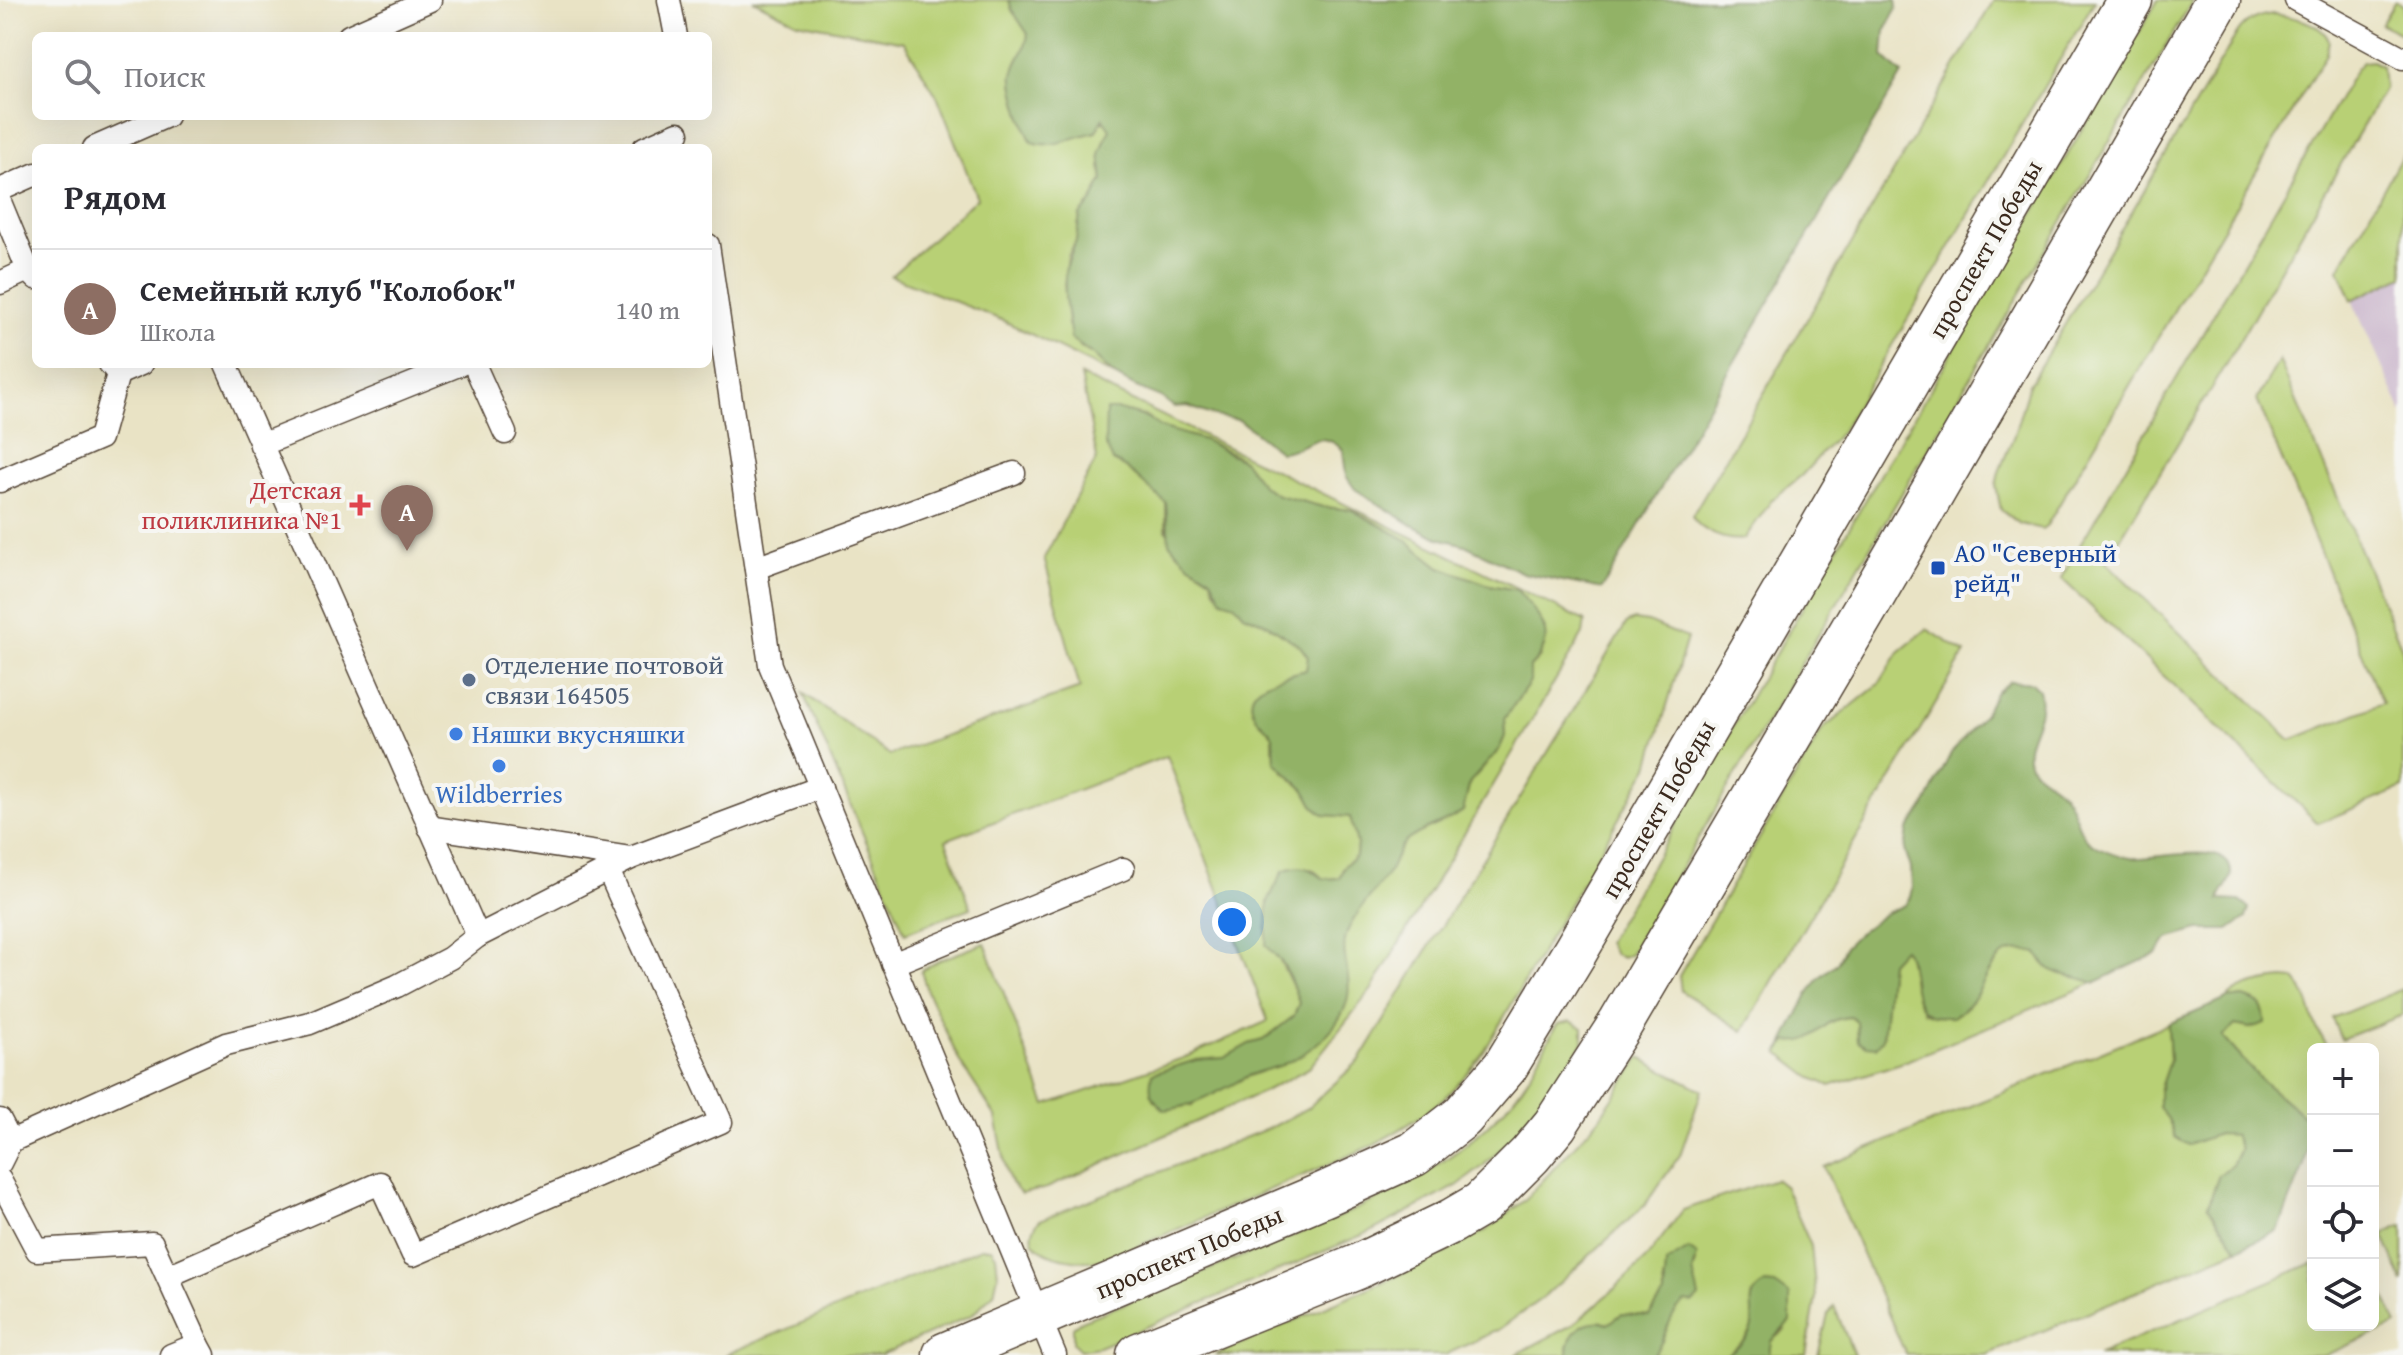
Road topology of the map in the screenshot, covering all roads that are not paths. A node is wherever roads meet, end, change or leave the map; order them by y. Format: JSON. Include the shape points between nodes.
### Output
{"nodes":[{"id":1,"x":430,"y":0,"type":"edge"},
{"id":2,"x":669,"y":0,"type":"edge"},
{"id":3,"x":2130,"y":0,"type":"edge"},
{"id":4,"x":2218,"y":0,"type":"edge"},
{"id":5,"x":2296,"y":0,"type":"edge"},
{"id":6,"x":358,"y":32,"type":"edge"},
{"id":7,"x":675,"y":32,"type":"edge"},
{"id":8,"x":2403,"y":58,"type":"edge"},
{"id":9,"x":158,"y":120,"type":"edge"},
{"id":10,"x":679,"y":132,"type":"edge"},
{"id":11,"x":103,"y":144,"type":"edge"},
{"id":12,"x":653,"y":144,"type":"edge"},
{"id":13,"x":32,"y":176,"type":"edge"},
{"id":14,"x":0,"y":190,"type":"edge"},
{"id":15,"x":0,"y":202,"type":"edge"},
{"id":16,"x":712,"y":272,"type":"edge"},
{"id":17,"x":32,"y":274,"type":"edge"},
{"id":18,"x":0,"y":283,"type":"edge"},
{"id":19,"x":228,"y":368,"type":"edge"},
{"id":20,"x":451,"y":368,"type":"edge"},
{"id":21,"x":476,"y":368,"type":"edge"},
{"id":22,"x":114,"y":369,"type":"edge"},
{"id":23,"x":505,"y":433,"type":"dead end"},
{"id":24,"x":261,"y":445,"type":"junction"},
{"id":25,"x":1014,"y":473,"type":"dead end"},
{"id":26,"x":0,"y":481,"type":"edge"},
{"id":27,"x":756,"y":568,"type":"junction"},
{"id":28,"x":821,"y":787,"type":"junction"},
{"id":29,"x":429,"y":827,"type":"junction"},
{"id":30,"x":631,"y":858,"type":"junction"},
{"id":31,"x":1123,"y":869,"type":"dead end"},
{"id":32,"x":608,"y":870,"type":"junction"},
{"id":33,"x":478,"y":936,"type":"junction"},
{"id":34,"x":893,"y":964,"type":"junction"},
{"id":35,"x":0,"y":1120,"type":"edge"},
{"id":36,"x":11,"y":1141,"type":"junction"},
{"id":37,"x":0,"y":1163,"type":"edge"},
{"id":38,"x":0,"y":1180,"type":"edge"},
{"id":39,"x":168,"y":1276,"type":"junction"},
{"id":40,"x":1039,"y":1315,"type":"junction"},
{"id":41,"x":201,"y":1350,"type":"edge"},
{"id":42,"x":171,"y":1355,"type":"edge"},
{"id":43,"x":945,"y":1355,"type":"edge"},
{"id":44,"x":1055,"y":1355,"type":"edge"},
{"id":45,"x":1139,"y":1355,"type":"edge"}],
"edges":[{"from":1,"to":6,"type":"lane"},
{"from":2,"to":7,"type":"lane"},
{"from":3,"to":40,"type":"main road","name":"проспект Победы","via":[[1505,1067],[1462,1117],[1414,1154]]},
{"from":4,"to":45,"type":"main road","via":[[1849,637],[1555,1125],[1481,1204],[1452,1221],[1357,1267]]},
{"from":5,"to":8,"type":"lane"},
{"from":9,"to":11,"type":"lane"},
{"from":10,"to":12,"type":"lane"},
{"from":13,"to":14,"type":"lane"},
{"from":15,"to":17,"type":"lane"},
{"from":16,"to":27,"type":"lane"},
{"from":17,"to":18,"type":"lane"},
{"from":19,"to":24,"type":"lane"},
{"from":20,"to":24,"type":"lane"},
{"from":21,"to":23,"type":"lane"},
{"from":22,"to":26,"type":"lane","via":[[100,438]]},
{"from":24,"to":29,"type":"lane"},
{"from":25,"to":27,"type":"lane"},
{"from":27,"to":28,"type":"lane","via":[[770,665]]},
{"from":28,"to":30,"type":"lane"},
{"from":28,"to":34,"type":"lane"},
{"from":29,"to":30,"type":"lane"},
{"from":29,"to":33,"type":"lane"},
{"from":30,"to":32,"type":"lane"},
{"from":31,"to":34,"type":"lane"},
{"from":32,"to":33,"type":"lane"},
{"from":32,"to":39,"type":"lane","via":[[721,1122],[413,1255],[380,1183]]},
{"from":33,"to":36,"type":"lane","via":[[450,958],[397,986],[310,1023],[226,1044]]},
{"from":34,"to":40,"type":"lane"},
{"from":35,"to":36,"type":"lane"},
{"from":36,"to":37,"type":"lane"},
{"from":38,"to":39,"type":"lane","via":[[37,1250],[152,1243]]},
{"from":39,"to":41,"type":"lane"},
{"from":40,"to":43,"type":"main road","name":"проспект Победы"},
{"from":40,"to":44,"type":"lane"},
{"from":41,"to":42,"type":"lane"}]}
